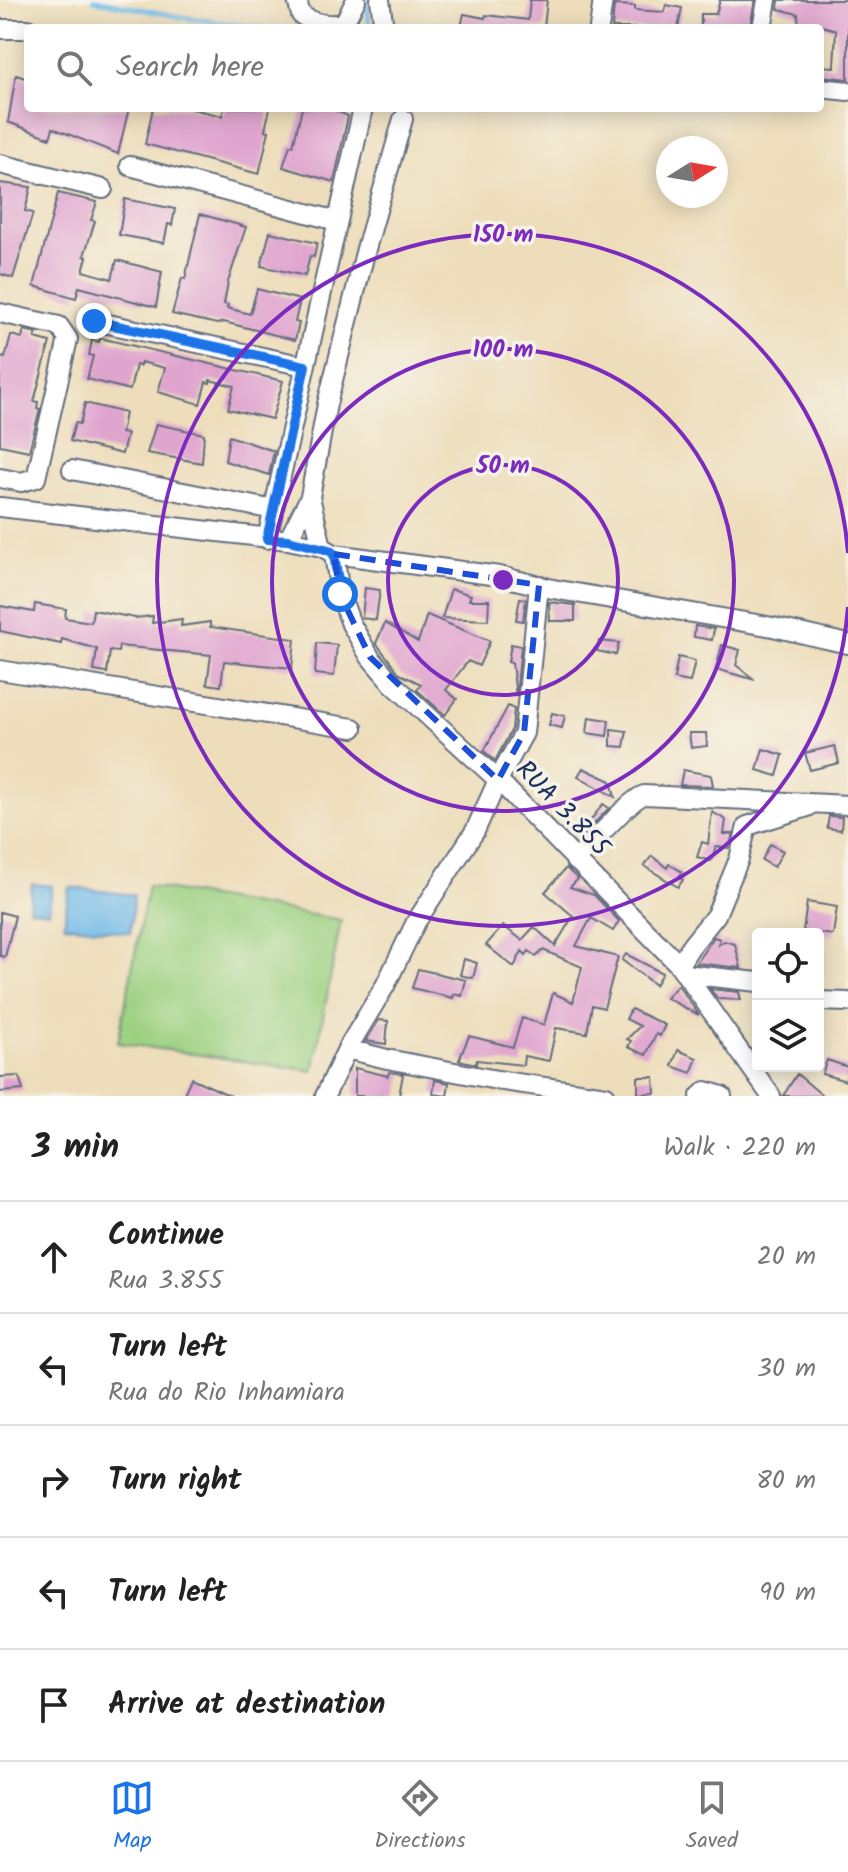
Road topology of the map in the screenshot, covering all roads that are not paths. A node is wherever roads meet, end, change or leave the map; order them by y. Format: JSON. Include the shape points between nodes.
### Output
{"nodes":[{"id":1,"x":297,"y":0,"type":"edge"},
{"id":2,"x":356,"y":0,"type":"edge"},
{"id":3,"x":380,"y":0,"type":"edge"},
{"id":4,"x":603,"y":0,"type":"edge"},
{"id":5,"x":767,"y":0,"type":"edge"},
{"id":6,"x":321,"y":24,"type":"edge"},
{"id":7,"x":339,"y":24,"type":"edge"},
{"id":8,"x":383,"y":24,"type":"edge"},
{"id":9,"x":600,"y":24,"type":"edge"},
{"id":10,"x":763,"y":24,"type":"edge"},
{"id":11,"x":0,"y":29,"type":"edge"},
{"id":12,"x":24,"y":29,"type":"edge"},
{"id":13,"x":824,"y":88,"type":"edge"},
{"id":14,"x":848,"y":91,"type":"edge"},
{"id":15,"x":362,"y":112,"type":"edge"},
{"id":16,"x":403,"y":119,"type":"dead end"},
{"id":17,"x":0,"y":164,"type":"edge"},
{"id":18,"x":130,"y":166,"type":"dead end"},
{"id":19,"x":103,"y":189,"type":"dead end"},
{"id":20,"x":337,"y":221,"type":"junction"},
{"id":21,"x":0,"y":313,"type":"edge"},
{"id":22,"x":94,"y":321,"type":"dead end"},
{"id":23,"x":305,"y":366,"type":"junction"},
{"id":24,"x":72,"y":470,"type":"dead end"},
{"id":25,"x":0,"y":478,"type":"edge"},
{"id":26,"x":310,"y":497,"type":"junction"},
{"id":27,"x":0,"y":507,"type":"edge"},
{"id":28,"x":274,"y":510,"type":"junction"},
{"id":29,"x":267,"y":539,"type":"junction"},
{"id":30,"x":288,"y":540,"type":"junction"},
{"id":31,"x":328,"y":550,"type":"junction"},
{"id":32,"x":539,"y":585,"type":"junction"},
{"id":33,"x":848,"y":644,"type":"edge"},
{"id":34,"x":0,"y":670,"type":"edge"},
{"id":35,"x":353,"y":728,"type":"dead end"},
{"id":36,"x":498,"y":780,"type":"junction"},
{"id":37,"x":817,"y":803,"type":"junction"},
{"id":38,"x":848,"y":805,"type":"edge"},
{"id":39,"x":575,"y":861,"type":"junction"},
{"id":40,"x":682,"y":970,"type":"junction"},
{"id":41,"x":752,"y":981,"type":"edge"},
{"id":42,"x":824,"y":1001,"type":"edge"},
{"id":43,"x":848,"y":1002,"type":"edge"},
{"id":44,"x":347,"y":1049,"type":"junction"},
{"id":45,"x":587,"y":1095,"type":"edge"},
{"id":46,"x":325,"y":1096,"type":"edge"},
{"id":47,"x":606,"y":1096,"type":"edge"},
{"id":48,"x":700,"y":1096,"type":"edge"},
{"id":49,"x":722,"y":1096,"type":"edge"},
{"id":50,"x":771,"y":1096,"type":"edge"}],
"edges":[{"from":1,"to":6,"type":"street","via":[[301,15]]},
{"from":2,"to":7,"type":"street"},
{"from":3,"to":8,"type":"street"},
{"from":4,"to":9,"type":"street"},
{"from":5,"to":10,"type":"street"},
{"from":11,"to":12,"type":"street"},
{"from":13,"to":14,"type":"street"},
{"from":15,"to":20,"type":"street"},
{"from":16,"to":26,"type":"street","via":[[327,404]]},
{"from":17,"to":19,"type":"street"},
{"from":18,"to":20,"type":"street"},
{"from":20,"to":23,"type":"street"},
{"from":21,"to":25,"type":"street","via":[[59,326],[68,339],[36,478]]},
{"from":22,"to":23,"type":"street"},
{"from":23,"to":28,"type":"street"},
{"from":24,"to":28,"type":"street"},
{"from":26,"to":30,"type":"street"},
{"from":26,"to":31,"type":"street","name":"RUA 3.855"},
{"from":27,"to":29,"type":"street"},
{"from":28,"to":29,"type":"street"},
{"from":29,"to":30,"type":"street"},
{"from":30,"to":31,"type":"street"},
{"from":31,"to":32,"type":"street"},
{"from":31,"to":36,"type":"street","name":"RUA 3.855","via":[[343,604],[370,657]]},
{"from":32,"to":33,"type":"street"},
{"from":32,"to":36,"type":"street","via":[[524,733]]},
{"from":34,"to":35,"type":"street"},
{"from":36,"to":39,"type":"street","name":"RUA 3.855"},
{"from":36,"to":44,"type":"street","via":[[475,831],[416,922]]},
{"from":37,"to":38,"type":"street"},
{"from":37,"to":39,"type":"street","via":[[644,795]]},
{"from":37,"to":40,"type":"street","via":[[747,826],[716,915],[691,946]]},
{"from":39,"to":40,"type":"street","name":"RUA 3.855"},
{"from":40,"to":41,"type":"street"},
{"from":40,"to":50,"type":"street","name":"RUA 3.855"},
{"from":42,"to":43,"type":"street"},
{"from":44,"to":45,"type":"street"},
{"from":44,"to":46,"type":"street"},
{"from":45,"to":47,"type":"street"},
{"from":48,"to":49,"type":"street","via":[[706,1091]]}]}
